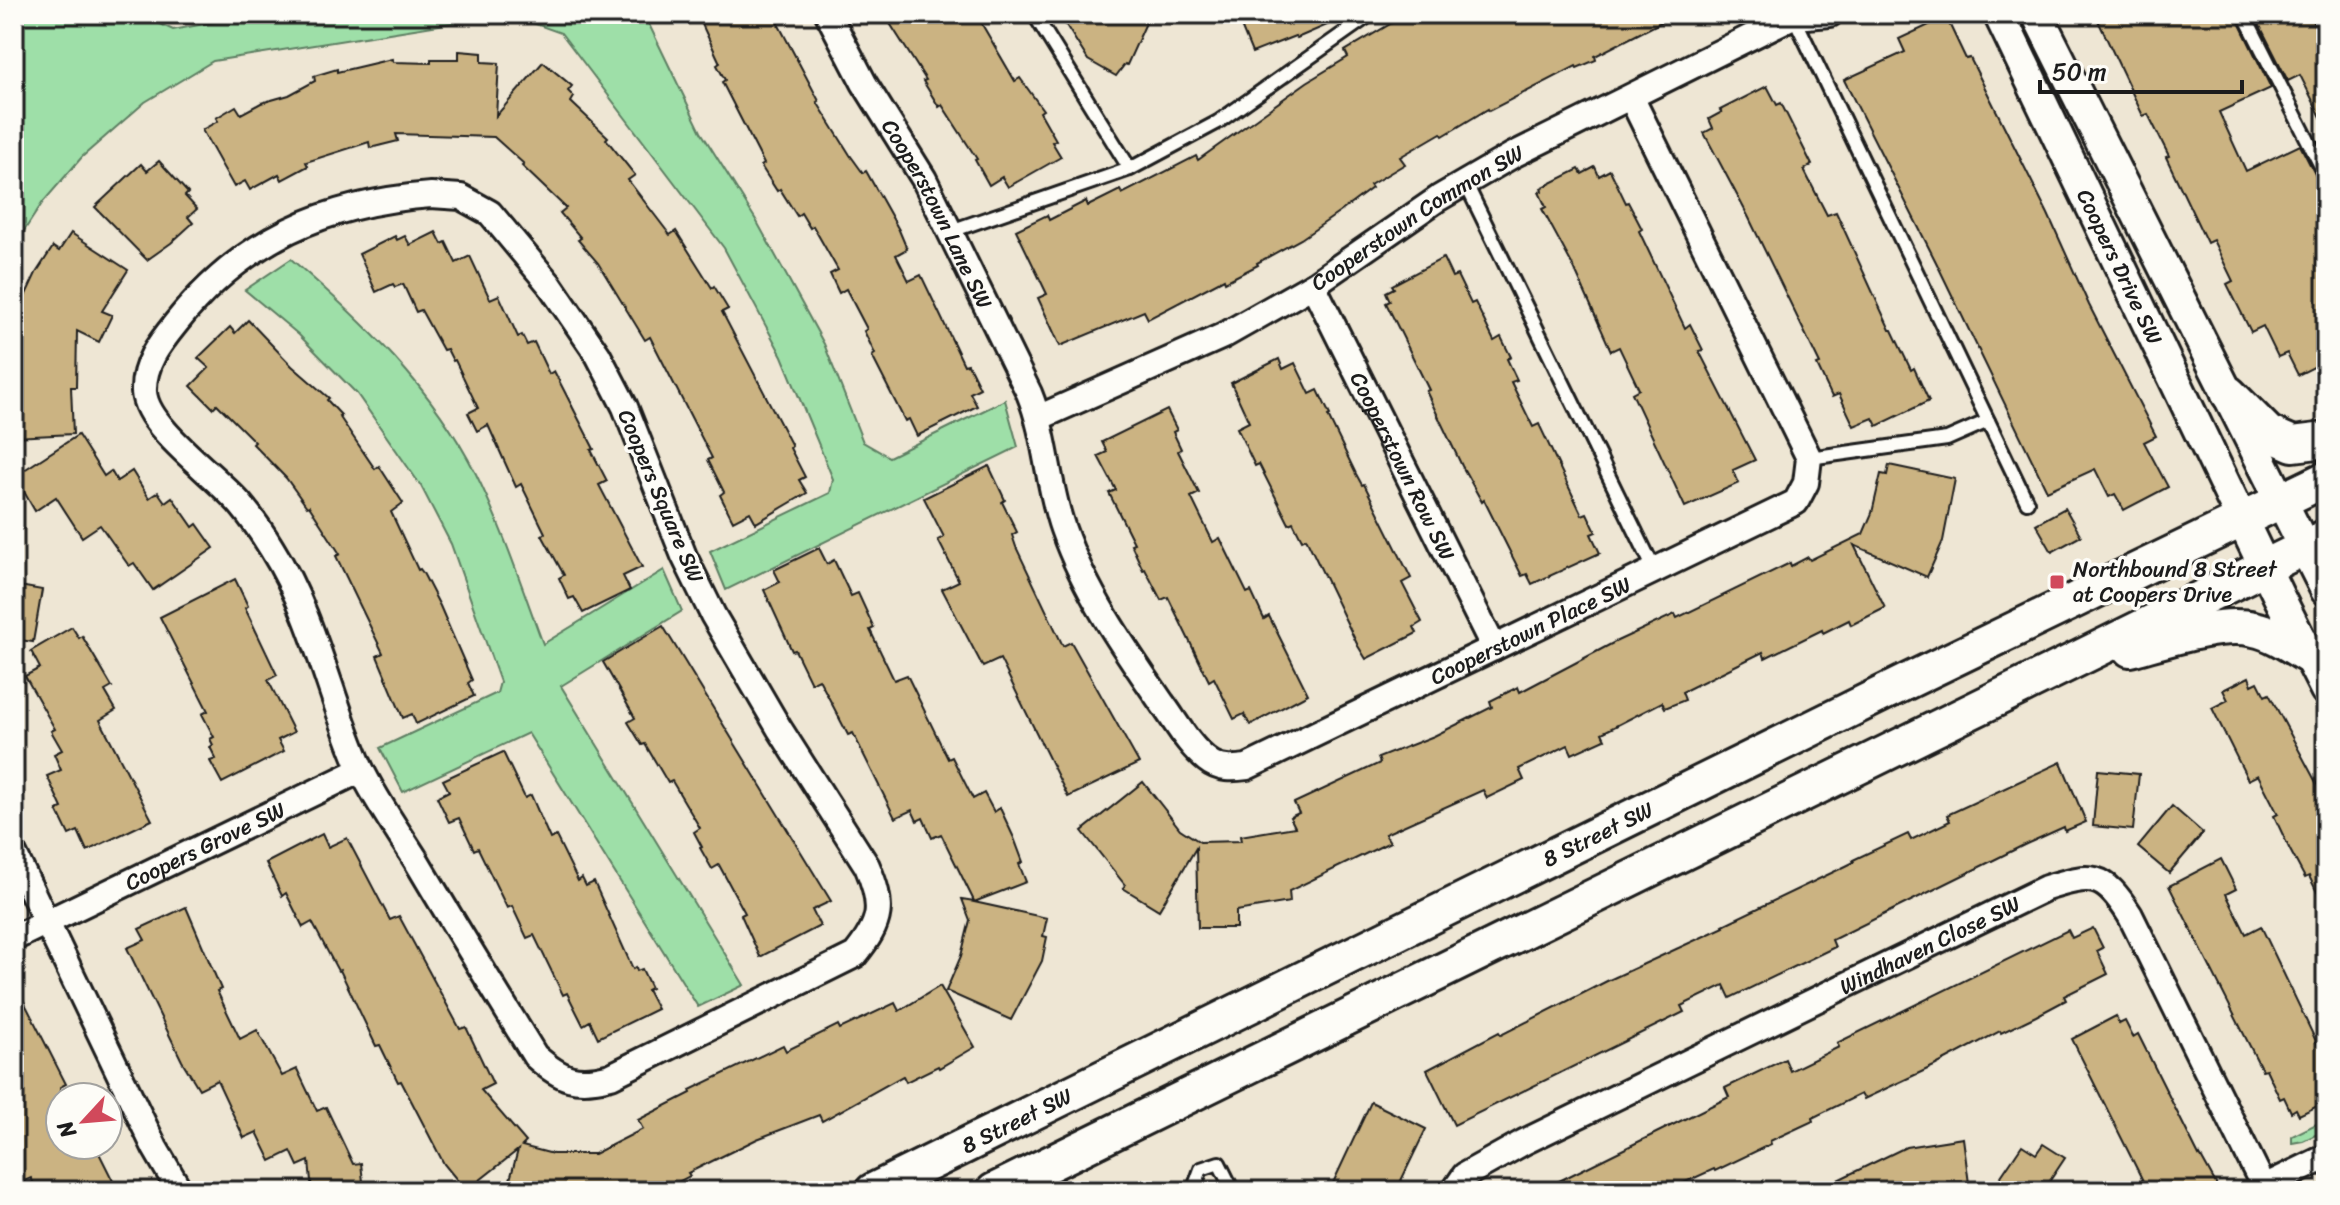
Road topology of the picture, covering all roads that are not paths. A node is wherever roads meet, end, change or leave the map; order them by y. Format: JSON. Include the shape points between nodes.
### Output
{"nodes":[{"id":1,"x":828,"y":14,"type":"edge"},
{"id":2,"x":1034,"y":14,"type":"edge"},
{"id":3,"x":1371,"y":14,"type":"edge"},
{"id":4,"x":1830,"y":14,"type":"edge"},
{"id":5,"x":1999,"y":14,"type":"edge"},
{"id":6,"x":2037,"y":14,"type":"edge"},
{"id":7,"x":2244,"y":14,"type":"edge"},
{"id":8,"x":1795,"y":15,"type":"edge"},
{"id":9,"x":1631,"y":97,"type":"junction"},
{"id":10,"x":1130,"y":169,"type":"junction"},
{"id":11,"x":2326,"y":176,"type":"edge"},
{"id":12,"x":1465,"y":182,"type":"junction"},
{"id":13,"x":951,"y":231,"type":"junction"},
{"id":14,"x":1313,"y":285,"type":"junction"},
{"id":15,"x":2229,"y":394,"type":"junction"},
{"id":16,"x":1038,"y":418,"type":"junction"},
{"id":17,"x":1988,"y":421,"type":"junction"},
{"id":18,"x":2326,"y":440,"type":"edge"},
{"id":19,"x":1809,"y":458,"type":"junction"},
{"id":20,"x":2326,"y":479,"type":"edge"},
{"id":21,"x":2282,"y":501,"type":"junction"},
{"id":22,"x":2027,"y":502,"type":"dead end"},
{"id":23,"x":2241,"y":520,"type":"junction"},
{"id":24,"x":2315,"y":542,"type":"edge"},
{"id":25,"x":2265,"y":567,"type":"junction"},
{"id":26,"x":1655,"y":571,"type":"junction"},
{"id":27,"x":2326,"y":590,"type":"edge"},
{"id":28,"x":1494,"y":648,"type":"junction"},
{"id":29,"x":2310,"y":657,"type":"junction"},
{"id":30,"x":2063,"y":665,"type":"junction"},
{"id":31,"x":2326,"y":690,"type":"edge"},
{"id":32,"x":361,"y":770,"type":"junction"},
{"id":33,"x":14,"y":854,"type":"edge"},
{"id":34,"x":47,"y":923,"type":"junction"},
{"id":35,"x":14,"y":938,"type":"edge"},
{"id":36,"x":2326,"y":1157,"type":"edge"},
{"id":37,"x":2265,"y":1189,"type":"edge"},
{"id":38,"x":180,"y":1191,"type":"edge"},
{"id":39,"x":873,"y":1191,"type":"edge"},
{"id":40,"x":994,"y":1191,"type":"edge"},
{"id":41,"x":1193,"y":1191,"type":"edge"},
{"id":42,"x":1233,"y":1191,"type":"edge"},
{"id":43,"x":1454,"y":1191,"type":"edge"}],
"edges":[{"from":1,"to":13,"type":"street","name":"Cooperstown Lane SW"},
{"from":2,"to":10,"type":"lane"},
{"from":3,"to":10,"type":"lane","via":[[1218,122]]},
{"from":4,"to":8,"type":"street","name":"Cooperstown Common SW"},
{"from":5,"to":23,"type":"street","name":"Coopers Drive SW"},
{"from":6,"to":15,"type":"street","name":"Coopers Drive SW"},
{"from":7,"to":11,"type":"lane"},
{"from":8,"to":9,"type":"street","name":"Cooperstown Common SW"},
{"from":8,"to":17,"type":"lane"},
{"from":9,"to":12,"type":"street","name":"Cooperstown Common SW"},
{"from":9,"to":19,"type":"street"},
{"from":10,"to":13,"type":"lane"},
{"from":12,"to":14,"type":"street","name":"Cooperstown Common SW"},
{"from":12,"to":26,"type":"lane"},
{"from":13,"to":16,"type":"street","name":"Cooperstown Lane SW"},
{"from":14,"to":16,"type":"street","name":"Cooperstown Common SW","via":[[1223,336]]},
{"from":14,"to":28,"type":"street","name":"Cooperstown Row SW"},
{"from":15,"to":18,"type":"main road","via":[[2268,433],[2293,444]]},
{"from":15,"to":21,"type":"street","name":"Coopers Drive SW"},
{"from":16,"to":28,"type":"street","name":"Cooperstown Place SW","via":[[1062,526],[1079,568],[1127,652],[1209,762],[1230,770],[1247,767]]},
{"from":17,"to":19,"type":"lane","via":[[1947,439]]},
{"from":17,"to":22,"type":"lane"},
{"from":19,"to":26,"type":"street","name":"Cooperstown Place SW","via":[[1806,483],[1796,502]]},
{"from":20,"to":21,"type":"main road","name":"8 Street SW"},
{"from":21,"to":23,"type":"main road","name":"8 Street SW"},
{"from":21,"to":24,"type":"street","name":"Coopers Drive SW"},
{"from":23,"to":25,"type":"street","name":"Coopers Drive SW"},
{"from":23,"to":39,"type":"main road","name":"8 Street SW"},
{"from":24,"to":25,"type":"main road"},
{"from":24,"to":27,"type":"street","name":"Coopers Drive SW"},
{"from":25,"to":29,"type":"street","name":"Coopers Drive SW"},
{"from":25,"to":30,"type":"main road"},
{"from":26,"to":28,"type":"street","name":"Cooperstown Place SW"},
{"from":29,"to":30,"type":"main road","via":[[2275,635],[2219,628]]},
{"from":29,"to":31,"type":"street","name":"Coopers Drive SW"},
{"from":30,"to":40,"type":"main road"},
{"from":32,"to":32,"type":"street","name":"Coopers Square SW","via":[[292,585],[241,505],[155,418],[144,396],[146,371],[156,347],[196,298],[262,244],[352,207],[394,198],[461,197],[490,213],[550,285],[598,355],[713,615],[867,866],[880,910],[872,934],[855,955],[611,1076],[588,1082],[569,1079],[535,1056]]},
{"from":32,"to":34,"type":"street","name":"Coopers Grove SW"},
{"from":33,"to":34,"type":"street"},
{"from":34,"to":35,"type":"street","name":"Coopers Grove SW"},
{"from":34,"to":38,"type":"street"},
{"from":36,"to":37,"type":"street"},
{"from":37,"to":43,"type":"street","name":"Windhaven Close SW","via":[[2130,915],[2116,892],[2099,880],[2080,878],[2046,888],[1486,1162],[1465,1175]]},
{"from":41,"to":42,"type":"lane","via":[[1201,1169],[1219,1163]]}]}
